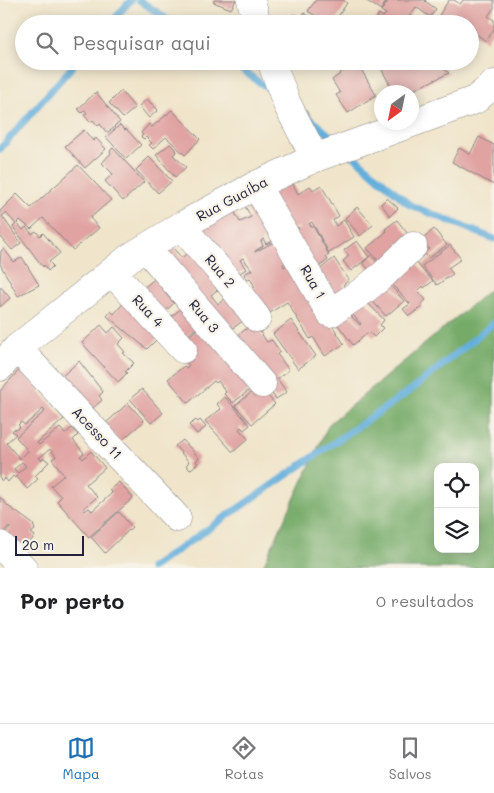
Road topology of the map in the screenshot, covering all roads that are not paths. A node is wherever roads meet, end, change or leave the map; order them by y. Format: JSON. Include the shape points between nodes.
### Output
{"nodes":[{"id":1,"x":251,"y":0,"type":"edge"},
{"id":2,"x":255,"y":15,"type":"edge"},
{"id":3,"x":274,"y":70,"type":"edge"},
{"id":4,"x":494,"y":84,"type":"edge"},
{"id":5,"x":314,"y":158,"type":"junction"},
{"id":6,"x":256,"y":185,"type":"junction"},
{"id":7,"x":181,"y":226,"type":"junction"},
{"id":8,"x":413,"y":246,"type":"dead end"},
{"id":9,"x":146,"y":248,"type":"junction"},
{"id":10,"x":112,"y":272,"type":"junction"},
{"id":11,"x":257,"y":318,"type":"dead end"},
{"id":12,"x":183,"y":349,"type":"dead end"},
{"id":13,"x":8,"y":357,"type":"edge"},
{"id":14,"x":262,"y":384,"type":"dead end"},
{"id":15,"x":177,"y":518,"type":"dead end"},
{"id":16,"x":0,"y":544,"type":"edge"},
{"id":17,"x":23,"y":568,"type":"edge"}],
"edges":[{"from":1,"to":2,"type":"street"},
{"from":3,"to":5,"type":"street"},
{"from":4,"to":5,"type":"street","name":"Rua Guaíba","via":[[476,100]]},
{"from":5,"to":6,"type":"street","name":"Rua Guaíba"},
{"from":6,"to":7,"type":"street","name":"Rua Guaíba"},
{"from":6,"to":8,"type":"street","name":"Rua 1","via":[[330,313],[384,275]]},
{"from":7,"to":9,"type":"street","name":"Rua Guaíba"},
{"from":7,"to":11,"type":"street","name":"Rua 2"},
{"from":9,"to":10,"type":"street","name":"Rua Guaíba"},
{"from":9,"to":14,"type":"street","name":"Rua 3"},
{"from":10,"to":12,"type":"street","name":"Rua 4"},
{"from":10,"to":13,"type":"street","name":"Rua Guaíba"},
{"from":13,"to":15,"type":"street","name":"Acesso 11"},
{"from":16,"to":17,"type":"street"}]}
